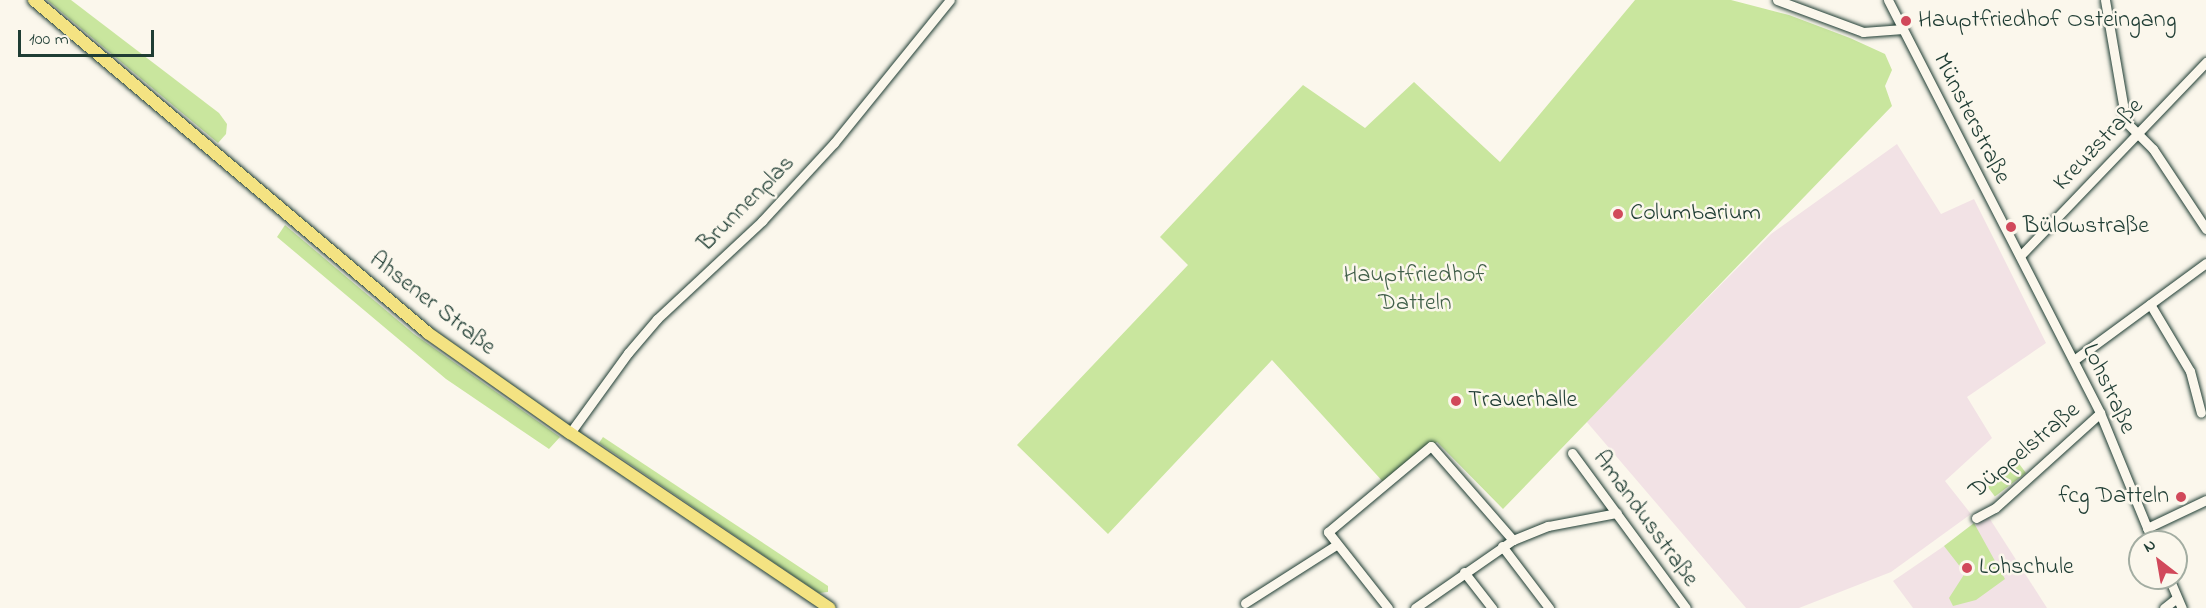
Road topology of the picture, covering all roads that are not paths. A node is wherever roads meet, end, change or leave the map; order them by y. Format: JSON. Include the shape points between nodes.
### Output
{"nodes":[{"id":1,"x":34,"y":0,"type":"edge"},
{"id":2,"x":950,"y":0,"type":"edge"},
{"id":3,"x":1778,"y":0,"type":"edge"},
{"id":4,"x":1888,"y":0,"type":"edge"},
{"id":5,"x":2105,"y":0,"type":"edge"},
{"id":6,"x":1903,"y":29,"type":"junction"},
{"id":7,"x":2206,"y":62,"type":"edge"},
{"id":8,"x":2137,"y":133,"type":"junction"},
{"id":9,"x":2206,"y":230,"type":"edge"},
{"id":10,"x":2020,"y":256,"type":"junction"},
{"id":11,"x":2206,"y":262,"type":"edge"},
{"id":12,"x":2150,"y":304,"type":"junction"},
{"id":13,"x":2074,"y":360,"type":"junction"},
{"id":14,"x":2100,"y":413,"type":"junction"},
{"id":15,"x":2201,"y":413,"type":"dead end"},
{"id":16,"x":570,"y":433,"type":"junction"},
{"id":17,"x":1572,"y":453,"type":"dead end"},
{"id":18,"x":2206,"y":500,"type":"edge"},
{"id":19,"x":1617,"y":513,"type":"junction"},
{"id":20,"x":1976,"y":519,"type":"dead end"},
{"id":21,"x":2147,"y":528,"type":"joint"},
{"id":22,"x":1513,"y":540,"type":"junction"},
{"id":23,"x":1336,"y":545,"type":"junction"},
{"id":24,"x":1502,"y":546,"type":"junction"},
{"id":25,"x":1464,"y":572,"type":"junction"},
{"id":26,"x":2174,"y":590,"type":"edge"},
{"id":27,"x":2177,"y":598,"type":"junction"},
{"id":28,"x":1428,"y":599,"type":"junction"},
{"id":29,"x":1245,"y":603,"type":"dead end"},
{"id":30,"x":829,"y":608,"type":"edge"},
{"id":31,"x":1388,"y":608,"type":"edge"},
{"id":32,"x":1415,"y":608,"type":"edge"},
{"id":33,"x":1436,"y":608,"type":"edge"},
{"id":34,"x":1492,"y":608,"type":"edge"},
{"id":35,"x":1549,"y":608,"type":"edge"},
{"id":36,"x":1686,"y":608,"type":"edge"},
{"id":37,"x":2164,"y":608,"type":"edge"},
{"id":38,"x":2182,"y":608,"type":"edge"}],
"edges":[{"from":1,"to":16,"type":"main road","name":"Ahsener Straße","via":[[428,333]]},
{"from":2,"to":16,"type":"street","name":"Brunnenplas","via":[[841,134],[762,221],[657,319]]},
{"from":3,"to":6,"type":"street","via":[[1863,32]]},
{"from":4,"to":6,"type":"street","name":"Münsterstraße"},
{"from":5,"to":8,"type":"street","via":[[2126,122]]},
{"from":6,"to":10,"type":"street","name":"Münsterstraße"},
{"from":7,"to":8,"type":"street","name":"Kreuzstraße"},
{"from":8,"to":9,"type":"street","via":[[2153,149]]},
{"from":8,"to":10,"type":"street","name":"Kreuzstraße"},
{"from":10,"to":13,"type":"street","name":"Lohstraße"},
{"from":11,"to":12,"type":"street"},
{"from":12,"to":13,"type":"street"},
{"from":12,"to":15,"type":"street","via":[[2190,371]]},
{"from":13,"to":14,"type":"street","name":"Lohstraße"},
{"from":14,"to":20,"type":"street","name":"Düppelstraße","via":[[1995,508]]},
{"from":14,"to":21,"type":"street","name":"Lohstraße"},
{"from":16,"to":30,"type":"main road","name":"Ahsener Straße"},
{"from":17,"to":19,"type":"street","name":"Amandusstraße"},
{"from":18,"to":21,"type":"street"},
{"from":19,"to":22,"type":"street","via":[[1548,526]]},
{"from":19,"to":36,"type":"street","name":"Amandusstraße"},
{"from":22,"to":23,"type":"street","via":[[1431,446],[1328,532]]},
{"from":22,"to":24,"type":"street"},
{"from":23,"to":29,"type":"street"},
{"from":23,"to":31,"type":"street"},
{"from":24,"to":25,"type":"street"},
{"from":24,"to":35,"type":"street"},
{"from":25,"to":28,"type":"street"},
{"from":25,"to":34,"type":"street"},
{"from":26,"to":27,"type":"street"},
{"from":27,"to":37,"type":"street"},
{"from":27,"to":38,"type":"street"},
{"from":28,"to":32,"type":"street"},
{"from":28,"to":33,"type":"street"}]}
